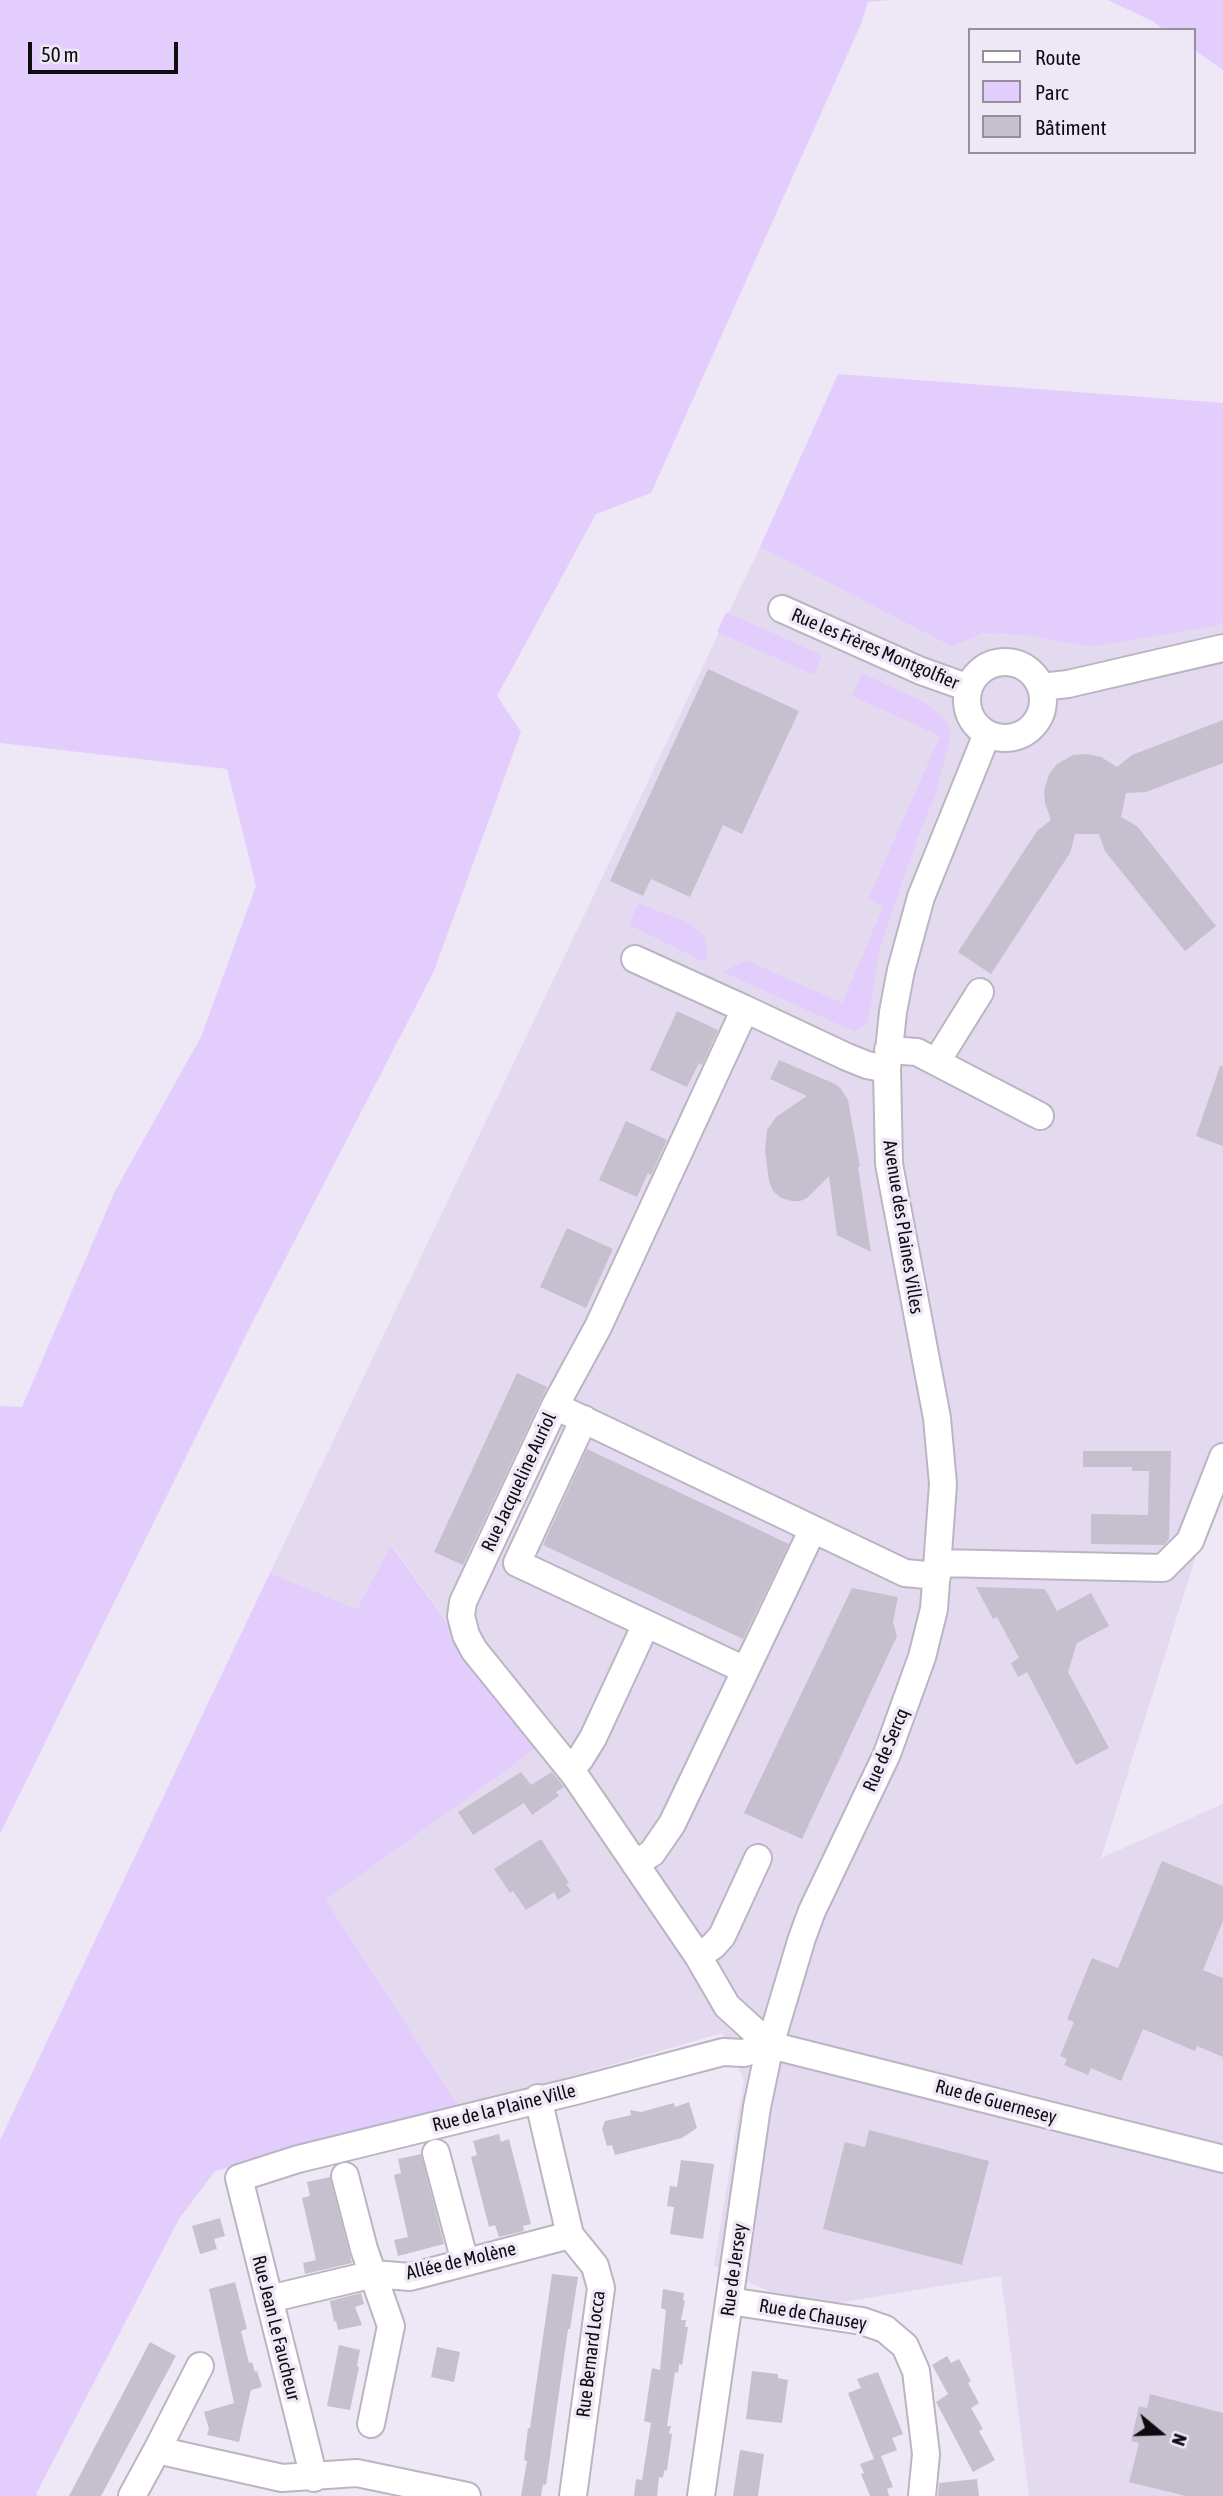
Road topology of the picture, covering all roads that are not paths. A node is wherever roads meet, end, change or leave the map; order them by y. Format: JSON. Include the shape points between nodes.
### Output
{"nodes":[{"id":1,"x":782,"y":609,"type":"dead end"},
{"id":2,"x":1223,"y":648,"type":"edge"},
{"id":3,"x":1041,"y":687,"type":"junction"},
{"id":4,"x":969,"y":688,"type":"junction"},
{"id":5,"x":987,"y":734,"type":"junction"},
{"id":6,"x":635,"y":959,"type":"dead end"},
{"id":7,"x":980,"y":992,"type":"dead end"},
{"id":8,"x":745,"y":1009,"type":"junction"},
{"id":9,"x":888,"y":1059,"type":"junction"},
{"id":10,"x":937,"y":1061,"type":"junction"},
{"id":11,"x":1040,"y":1116,"type":"dead end"},
{"id":12,"x":555,"y":1406,"type":"junction"},
{"id":13,"x":584,"y":1419,"type":"junction"},
{"id":14,"x":939,"y":1441,"type":"joint"},
{"id":15,"x":1223,"y":1457,"type":"edge"},
{"id":16,"x":813,"y":1529,"type":"junction"},
{"id":17,"x":938,"y":1570,"type":"junction"},
{"id":18,"x":646,"y":1624,"type":"junction"},
{"id":19,"x":745,"y":1670,"type":"junction"},
{"id":20,"x":569,"y":1768,"type":"junction"},
{"id":21,"x":758,"y":1858,"type":"dead end"},
{"id":22,"x":635,"y":1864,"type":"junction"},
{"id":23,"x":698,"y":1956,"type":"junction"},
{"id":24,"x":770,"y":2045,"type":"junction"},
{"id":25,"x":538,"y":2098,"type":"junction"},
{"id":26,"x":436,"y":2153,"type":"dead end"},
{"id":27,"x":1223,"y":2159,"type":"edge"},
{"id":28,"x":345,"y":2176,"type":"dead end"},
{"id":29,"x":239,"y":2178,"type":"joint"},
{"id":30,"x":570,"y":2235,"type":"junction"},
{"id":31,"x":466,"y":2262,"type":"junction"},
{"id":32,"x":374,"y":2274,"type":"junction"},
{"id":33,"x":269,"y":2299,"type":"junction"},
{"id":34,"x":729,"y":2301,"type":"junction"},
{"id":35,"x":200,"y":2366,"type":"dead end"},
{"id":36,"x":371,"y":2424,"type":"dead end"},
{"id":37,"x":157,"y":2450,"type":"junction"},
{"id":38,"x":314,"y":2477,"type":"junction"},
{"id":39,"x":356,"y":2484,"type":"edge"},
{"id":40,"x":132,"y":2496,"type":"edge"},
{"id":41,"x":467,"y":2496,"type":"edge"},
{"id":42,"x":573,"y":2496,"type":"edge"},
{"id":43,"x":701,"y":2496,"type":"edge"},
{"id":44,"x":922,"y":2496,"type":"edge"}],
"edges":[{"from":1,"to":4,"type":"street","name":"Rue les Frères Montgolfier"},
{"from":2,"to":3,"type":"street"},
{"from":3,"to":4,"type":"street","via":[[1035,675],[1012,662],[986,667]]},
{"from":3,"to":5,"type":"street","via":[[1042,713],[1026,733],[1013,738]]},
{"from":4,"to":5,"type":"street","via":[[968,709]]},
{"from":5,"to":9,"type":"street","name":"Avenue des Plaines Villes","via":[[920,897],[901,970]]},
{"from":6,"to":8,"type":"street"},
{"from":7,"to":10,"type":"street"},
{"from":8,"to":9,"type":"street","via":[[857,1061]]},
{"from":8,"to":12,"type":"street","name":"Rue Jacqueline Auriol","via":[[598,1326]]},
{"from":9,"to":10,"type":"street","via":[[917,1052]]},
{"from":9,"to":14,"type":"street","name":"Avenue des Plaines Villes","via":[[889,1164]]},
{"from":10,"to":11,"type":"street"},
{"from":12,"to":13,"type":"street"},
{"from":12,"to":20,"type":"street","name":"Rue Jacqueline Auriol","via":[[463,1602],[461,1616],[474,1650]]},
{"from":13,"to":16,"type":"street"},
{"from":13,"to":18,"type":"street","via":[[517,1563]]},
{"from":14,"to":17,"type":"street","name":"Rue de Sercq","via":[[943,1484]]},
{"from":15,"to":17,"type":"street","via":[[1190,1541],[1163,1568]]},
{"from":16,"to":17,"type":"street","via":[[905,1573]]},
{"from":16,"to":19,"type":"street"},
{"from":17,"to":24,"type":"street","name":"Rue de Sercq","via":[[928,1632],[909,1695],[887,1754],[812,1912]]},
{"from":18,"to":19,"type":"street"},
{"from":18,"to":20,"type":"street","via":[[593,1738]]},
{"from":19,"to":22,"type":"street","via":[[672,1824],[652,1853]]},
{"from":20,"to":22,"type":"street","name":"Rue Jacqueline Auriol"},
{"from":21,"to":23,"type":"street","via":[[722,1936]]},
{"from":22,"to":23,"type":"street","name":"Rue Jacqueline Auriol"},
{"from":23,"to":24,"type":"street","name":"Rue Jacqueline Auriol","via":[[727,2006]]},
{"from":24,"to":25,"type":"street","name":"Rue de la Plaine Ville","via":[[744,2053],[723,2052]]},
{"from":24,"to":27,"type":"street","name":"Rue de Guernesey"},
{"from":24,"to":34,"type":"street","name":"Rue de Jersey"},
{"from":25,"to":29,"type":"street","name":"Rue de la Plaine Ville"},
{"from":25,"to":30,"type":"street","name":"Rue Bernard Locca"},
{"from":26,"to":31,"type":"street"},
{"from":28,"to":32,"type":"street"},
{"from":29,"to":33,"type":"street","name":"Rue Jean Le Faucheur"},
{"from":30,"to":31,"type":"street","name":"Allée de Molène"},
{"from":30,"to":42,"type":"street","name":"Rue Bernard Locca","via":[[595,2266],[601,2288]]},
{"from":31,"to":32,"type":"street","name":"Allée de Molène","via":[[410,2277]]},
{"from":32,"to":33,"type":"street","name":"Allée de Molène"},
{"from":32,"to":36,"type":"street","via":[[391,2326]]},
{"from":33,"to":38,"type":"street","name":"Rue Jean Le Faucheur"},
{"from":34,"to":43,"type":"street","name":"Rue de Jersey"},
{"from":34,"to":44,"type":"street","name":"Rue de Chausey","via":[[862,2320],[885,2329],[905,2346],[916,2371],[926,2454]]},
{"from":35,"to":37,"type":"street"},
{"from":37,"to":38,"type":"street","via":[[282,2478]]},
{"from":37,"to":40,"type":"street"},
{"from":38,"to":39,"type":"street"},
{"from":39,"to":41,"type":"street"}]}
